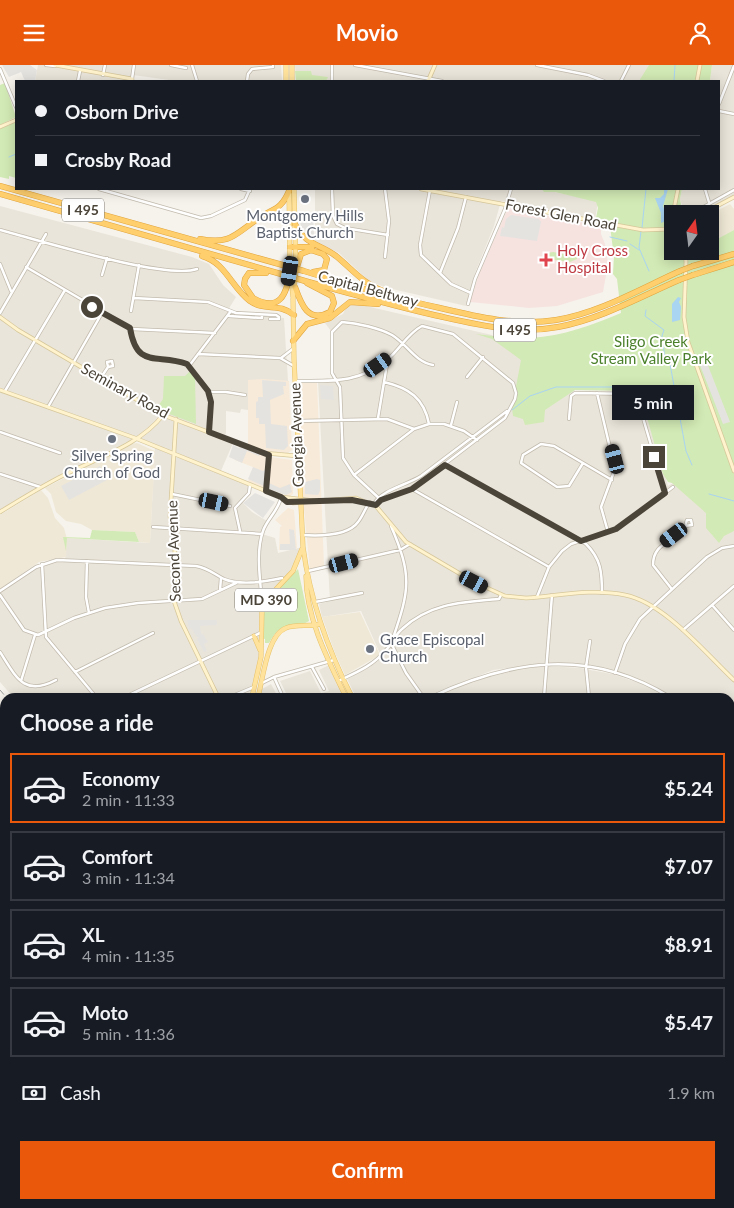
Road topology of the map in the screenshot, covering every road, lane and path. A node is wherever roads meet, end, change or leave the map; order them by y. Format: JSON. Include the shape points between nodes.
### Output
{"nodes":[{"id":1,"x":46,"y":65,"type":"edge"},
{"id":2,"x":105,"y":65,"type":"edge"},
{"id":3,"x":134,"y":65,"type":"edge"},
{"id":4,"x":172,"y":65,"type":"edge"},
{"id":5,"x":192,"y":65,"type":"edge"},
{"id":6,"x":286,"y":65,"type":"edge"},
{"id":7,"x":292,"y":65,"type":"edge"},
{"id":8,"x":332,"y":65,"type":"edge"},
{"id":9,"x":355,"y":65,"type":"edge"},
{"id":10,"x":436,"y":65,"type":"edge"},
{"id":11,"x":537,"y":65,"type":"edge"},
{"id":12,"x":629,"y":65,"type":"edge"},
{"id":13,"x":700,"y":65,"type":"edge"},
{"id":14,"x":55,"y":66,"type":"edge"},
{"id":15,"x":273,"y":66,"type":"edge"},
{"id":16,"x":734,"y":66,"type":"edge"},
{"id":17,"x":186,"y":68,"type":"dead end"},
{"id":18,"x":0,"y":69,"type":"edge"},
{"id":19,"x":80,"y":71,"type":"junction"},
{"id":20,"x":104,"y":75,"type":"junction"},
{"id":21,"x":78,"y":80,"type":"edge"},
{"id":22,"x":132,"y":80,"type":"edge"},
{"id":23,"x":197,"y":80,"type":"edge"},
{"id":24,"x":247,"y":80,"type":"edge"},
{"id":25,"x":286,"y":80,"type":"edge"},
{"id":26,"x":292,"y":80,"type":"edge"},
{"id":27,"x":332,"y":80,"type":"edge"},
{"id":28,"x":428,"y":80,"type":"edge"},
{"id":29,"x":601,"y":80,"type":"edge"},
{"id":30,"x":622,"y":80,"type":"edge"},
{"id":31,"x":697,"y":80,"type":"edge"},
{"id":32,"x":720,"y":101,"type":"edge"},
{"id":33,"x":15,"y":104,"type":"edge"},
{"id":34,"x":720,"y":111,"type":"edge"},
{"id":35,"x":734,"y":114,"type":"edge"},
{"id":36,"x":15,"y":120,"type":"edge"},
{"id":37,"x":0,"y":127,"type":"edge"},
{"id":38,"x":0,"y":186,"type":"edge"},
{"id":39,"x":103,"y":190,"type":"edge"},
{"id":40,"x":250,"y":190,"type":"edge"},
{"id":41,"x":290,"y":190,"type":"edge"},
{"id":42,"x":291,"y":190,"type":"edge"},
{"id":43,"x":291,"y":190,"type":"edge"},
{"id":44,"x":332,"y":190,"type":"edge"},
{"id":45,"x":385,"y":190,"type":"edge"},
{"id":46,"x":430,"y":190,"type":"joint"},
{"id":47,"x":511,"y":190,"type":"edge"},
{"id":48,"x":678,"y":190,"type":"edge"},
{"id":49,"x":705,"y":190,"type":"edge"},
{"id":50,"x":734,"y":190,"type":"edge"},
{"id":51,"x":0,"y":194,"type":"edge"},
{"id":52,"x":466,"y":197,"type":"junction"},
{"id":53,"x":733,"y":197,"type":"edge"},
{"id":54,"x":734,"y":202,"type":"edge"},
{"id":55,"x":709,"y":204,"type":"joint"},
{"id":56,"x":506,"y":205,"type":"junction"},
{"id":57,"x":675,"y":205,"type":"edge"},
{"id":58,"x":718,"y":205,"type":"edge"},
{"id":59,"x":295,"y":224,"type":"junction"},
{"id":60,"x":664,"y":229,"type":"edge"},
{"id":61,"x":0,"y":230,"type":"edge"},
{"id":62,"x":166,"y":233,"type":"junction"},
{"id":63,"x":46,"y":234,"type":"dead end"},
{"id":64,"x":388,"y":235,"type":"junction"},
{"id":65,"x":146,"y":237,"type":"junction"},
{"id":66,"x":42,"y":241,"type":"junction"},
{"id":67,"x":293,"y":247,"type":"junction"},
{"id":68,"x":327,"y":251,"type":"junction"},
{"id":69,"x":734,"y":254,"type":"edge"},
{"id":70,"x":385,"y":257,"type":"dead end"},
{"id":71,"x":107,"y":258,"type":"junction"},
{"id":72,"x":686,"y":260,"type":"edge"},
{"id":73,"x":734,"y":262,"type":"edge"},
{"id":74,"x":0,"y":264,"type":"edge"},
{"id":75,"x":139,"y":265,"type":"junction"},
{"id":76,"x":26,"y":267,"type":"junction"},
{"id":77,"x":197,"y":269,"type":"dead end"},
{"id":78,"x":293,"y":271,"type":"junction"},
{"id":79,"x":304,"y":271,"type":"junction"},
{"id":80,"x":440,"y":273,"type":"junction"},
{"id":81,"x":281,"y":274,"type":"junction"},
{"id":82,"x":102,"y":275,"type":"dead end"},
{"id":83,"x":305,"y":281,"type":"junction"},
{"id":84,"x":296,"y":287,"type":"junction"},
{"id":85,"x":65,"y":290,"type":"junction"},
{"id":86,"x":11,"y":291,"type":"junction"},
{"id":87,"x":471,"y":293,"type":"junction"},
{"id":88,"x":134,"y":298,"type":"junction"},
{"id":89,"x":294,"y":299,"type":"junction"},
{"id":90,"x":468,"y":304,"type":"dead end"},
{"id":91,"x":437,"y":307,"type":"junction"},
{"id":92,"x":408,"y":309,"type":"junction"},
{"id":93,"x":131,"y":311,"type":"dead end"},
{"id":94,"x":232,"y":311,"type":"junction"},
{"id":95,"x":0,"y":313,"type":"edge"},
{"id":96,"x":102,"y":313,"type":"junction"},
{"id":97,"x":262,"y":315,"type":"junction"},
{"id":98,"x":294,"y":315,"type":"junction"},
{"id":99,"x":229,"y":316,"type":"junction"},
{"id":100,"x":0,"y":317,"type":"edge"},
{"id":101,"x":270,"y":319,"type":"dead end"},
{"id":102,"x":130,"y":328,"type":"junction"},
{"id":103,"x":215,"y":333,"type":"junction"},
{"id":104,"x":36,"y":341,"type":"junction"},
{"id":105,"x":294,"y":341,"type":"junction"},
{"id":106,"x":402,"y":344,"type":"junction"},
{"id":107,"x":294,"y":348,"type":"junction"},
{"id":108,"x":198,"y":354,"type":"junction"},
{"id":109,"x":483,"y":357,"type":"junction"},
{"id":110,"x":280,"y":358,"type":"junction"},
{"id":111,"x":388,"y":358,"type":"junction"},
{"id":112,"x":73,"y":363,"type":"junction"},
{"id":113,"x":433,"y":365,"type":"dead end"},
{"id":114,"x":189,"y":366,"type":"junction"},
{"id":115,"x":108,"y":367,"type":"dead end"},
{"id":116,"x":294,"y":367,"type":"junction"},
{"id":117,"x":467,"y":377,"type":"dead end"},
{"id":118,"x":100,"y":379,"type":"junction"},
{"id":119,"x":295,"y":381,"type":"junction"},
{"id":120,"x":334,"y":381,"type":"junction"},
{"id":121,"x":384,"y":382,"type":"junction"},
{"id":122,"x":2,"y":392,"type":"edge"},
{"id":123,"x":209,"y":393,"type":"junction"},
{"id":124,"x":597,"y":393,"type":"junction"},
{"id":125,"x":244,"y":395,"type":"dead end"},
{"id":126,"x":457,"y":402,"type":"dead end"},
{"id":127,"x":48,"y":407,"type":"junction"},
{"id":128,"x":507,"y":411,"type":"junction"},
{"id":129,"x":163,"y":415,"type":"junction"},
{"id":130,"x":176,"y":419,"type":"junction"},
{"id":131,"x":340,"y":419,"type":"junction"},
{"id":132,"x":378,"y":419,"type":"junction"},
{"id":133,"x":569,"y":419,"type":"dead end"},
{"id":134,"x":297,"y":421,"type":"junction"},
{"id":135,"x":429,"y":424,"type":"junction"},
{"id":136,"x":451,"y":425,"type":"junction"},
{"id":137,"x":414,"y":429,"type":"junction"},
{"id":138,"x":0,"y":432,"type":"edge"},
{"id":139,"x":209,"y":432,"type":"junction"},
{"id":140,"x":473,"y":435,"type":"junction"},
{"id":141,"x":135,"y":438,"type":"junction"},
{"id":142,"x":478,"y":439,"type":"junction"},
{"id":143,"x":60,"y":453,"type":"dead end"},
{"id":144,"x":175,"y":454,"type":"junction"},
{"id":145,"x":269,"y":455,"type":"junction"},
{"id":146,"x":298,"y":456,"type":"junction"},
{"id":147,"x":583,"y":463,"type":"junction"},
{"id":148,"x":445,"y":465,"type":"junction"},
{"id":149,"x":734,"y":471,"type":"edge"},
{"id":150,"x":0,"y":474,"type":"edge"},
{"id":151,"x":354,"y":475,"type":"junction"},
{"id":152,"x":612,"y":480,"type":"junction"},
{"id":153,"x":250,"y":485,"type":"junction"},
{"id":154,"x":40,"y":487,"type":"junction"},
{"id":155,"x":673,"y":487,"type":"dead end"},
{"id":156,"x":258,"y":488,"type":"junction"},
{"id":157,"x":412,"y":489,"type":"junction"},
{"id":158,"x":266,"y":491,"type":"junction"},
{"id":159,"x":172,"y":493,"type":"junction"},
{"id":160,"x":249,"y":493,"type":"junction"},
{"id":161,"x":665,"y":493,"type":"junction"},
{"id":162,"x":281,"y":497,"type":"junction"},
{"id":163,"x":378,"y":497,"type":"junction"},
{"id":164,"x":381,"y":500,"type":"junction"},
{"id":165,"x":299,"y":501,"type":"junction"},
{"id":166,"x":373,"y":503,"type":"junction"},
{"id":167,"x":237,"y":504,"type":"junction"},
{"id":168,"x":230,"y":506,"type":"junction"},
{"id":169,"x":235,"y":511,"type":"junction"},
{"id":170,"x":0,"y":512,"type":"edge"},
{"id":171,"x":392,"y":526,"type":"junction"},
{"id":172,"x":685,"y":526,"type":"dead end"},
{"id":173,"x":153,"y":527,"type":"dead end"},
{"id":174,"x":172,"y":529,"type":"junction"},
{"id":175,"x":240,"y":531,"type":"junction"},
{"id":176,"x":608,"y":532,"type":"junction"},
{"id":177,"x":262,"y":534,"type":"junction"},
{"id":178,"x":302,"y":535,"type":"junction"},
{"id":179,"x":581,"y":541,"type":"junction"},
{"id":180,"x":410,"y":544,"type":"junction"},
{"id":181,"x":734,"y":546,"type":"edge"},
{"id":182,"x":303,"y":547,"type":"junction"},
{"id":183,"x":400,"y":550,"type":"junction"},
{"id":184,"x":87,"y":561,"type":"junction"},
{"id":185,"x":42,"y":564,"type":"junction"},
{"id":186,"x":174,"y":565,"type":"junction"},
{"id":187,"x":549,"y":567,"type":"junction"},
{"id":188,"x":306,"y":571,"type":"junction"},
{"id":189,"x":221,"y":577,"type":"junction"},
{"id":190,"x":282,"y":578,"type":"dead end"},
{"id":191,"x":261,"y":581,"type":"junction"},
{"id":192,"x":238,"y":583,"type":"junction"},
{"id":193,"x":734,"y":586,"type":"edge"},
{"id":194,"x":671,"y":589,"type":"junction"},
{"id":195,"x":0,"y":591,"type":"edge"},
{"id":196,"x":220,"y":591,"type":"junction"},
{"id":197,"x":362,"y":593,"type":"dead end"},
{"id":198,"x":602,"y":593,"type":"junction"},
{"id":199,"x":0,"y":595,"type":"edge"},
{"id":200,"x":501,"y":595,"type":"junction"},
{"id":201,"x":552,"y":595,"type":"junction"},
{"id":202,"x":539,"y":597,"type":"junction"},
{"id":203,"x":174,"y":601,"type":"junction"},
{"id":204,"x":315,"y":602,"type":"junction"},
{"id":205,"x":712,"y":605,"type":"junction"},
{"id":206,"x":652,"y":607,"type":"junction"},
{"id":207,"x":262,"y":609,"type":"junction"},
{"id":208,"x":90,"y":613,"type":"junction"},
{"id":209,"x":320,"y":624,"type":"junction"},
{"id":210,"x":315,"y":625,"type":"junction"},
{"id":211,"x":734,"y":630,"type":"edge"},
{"id":212,"x":46,"y":631,"type":"junction"},
{"id":213,"x":682,"y":631,"type":"junction"},
{"id":214,"x":153,"y":633,"type":"dead end"},
{"id":215,"x":260,"y":633,"type":"junction"},
{"id":216,"x":35,"y":635,"type":"junction"},
{"id":217,"x":254,"y":636,"type":"junction"},
{"id":218,"x":590,"y":641,"type":"dead end"},
{"id":219,"x":391,"y":643,"type":"junction"},
{"id":220,"x":0,"y":652,"type":"edge"},
{"id":221,"x":261,"y":653,"type":"junction"},
{"id":222,"x":334,"y":660,"type":"junction"},
{"id":223,"x":201,"y":661,"type":"junction"},
{"id":224,"x":329,"y":661,"type":"junction"},
{"id":225,"x":548,"y":664,"type":"junction"},
{"id":226,"x":312,"y":667,"type":"junction"},
{"id":227,"x":586,"y":667,"type":"junction"},
{"id":228,"x":75,"y":672,"type":"junction"},
{"id":229,"x":615,"y":673,"type":"junction"},
{"id":230,"x":274,"y":677,"type":"junction"},
{"id":231,"x":342,"y":678,"type":"junction"},
{"id":232,"x":56,"y":679,"type":"dead end"},
{"id":233,"x":734,"y":680,"type":"edge"},
{"id":234,"x":21,"y":681,"type":"junction"},
{"id":235,"x":338,"y":681,"type":"junction"},
{"id":236,"x":262,"y":683,"type":"junction"},
{"id":237,"x":255,"y":686,"type":"junction"},
{"id":238,"x":324,"y":689,"type":"dead end"},
{"id":239,"x":93,"y":693,"type":"edge"},
{"id":240,"x":134,"y":693,"type":"edge"},
{"id":241,"x":216,"y":693,"type":"edge"},
{"id":242,"x":239,"y":693,"type":"edge"},
{"id":243,"x":253,"y":693,"type":"edge"},
{"id":244,"x":259,"y":693,"type":"edge"},
{"id":245,"x":281,"y":693,"type":"edge"},
{"id":246,"x":344,"y":693,"type":"edge"},
{"id":247,"x":350,"y":693,"type":"edge"},
{"id":248,"x":420,"y":693,"type":"edge"},
{"id":249,"x":441,"y":693,"type":"edge"},
{"id":250,"x":544,"y":693,"type":"edge"},
{"id":251,"x":589,"y":693,"type":"edge"},
{"id":252,"x":663,"y":693,"type":"edge"}],
"edges":[{"from":1,"to":14,"type":"street"},
{"from":2,"to":20,"type":"street"},
{"from":3,"to":22,"type":"street"},
{"from":4,"to":17,"type":"street"},
{"from":5,"to":23,"type":"street"},
{"from":6,"to":25,"type":"main road"},
{"from":7,"to":26,"type":"main road"},
{"from":8,"to":27,"type":"street"},
{"from":9,"to":28,"type":"street"},
{"from":10,"to":28,"type":"street"},
{"from":11,"to":29,"type":"street"},
{"from":12,"to":30,"type":"street"},
{"from":13,"to":31,"type":"street"},
{"from":14,"to":19,"type":"street"},
{"from":15,"to":24,"type":"street","via":[[252,69]]},
{"from":16,"to":32,"type":"street"},
{"from":18,"to":33,"type":"street"},
{"from":19,"to":20,"type":"street"},
{"from":19,"to":21,"type":"street"},
{"from":20,"to":22,"type":"street"},
{"from":34,"to":35,"type":"street"},
{"from":36,"to":37,"type":"street"},
{"from":38,"to":62,"type":"highway","name":"Capital Beltway","number":"I 495"},
{"from":39,"to":40,"type":"street","via":[[201,218],[211,217],[246,200]]},
{"from":41,"to":62,"type":"highway","via":[[280,207],[228,240],[210,241]]},
{"from":42,"to":59,"type":"main road","name":"Georgia Avenue"},
{"from":43,"to":67,"type":"main road","name":"Georgia Avenue"},
{"from":44,"to":64,"type":"street","via":[[333,216],[337,224]]},
{"from":45,"to":64,"type":"street"},
{"from":46,"to":52,"type":"street","name":"Forest Glen Road"},
{"from":46,"to":80,"type":"street","via":[[420,250],[424,259]]},
{"from":47,"to":56,"type":"street"},
{"from":48,"to":57,"type":"street"},
{"from":49,"to":55,"type":"street"},
{"from":50,"to":55,"type":"street"},
{"from":51,"to":65,"type":"highway","name":"Capital Beltway","number":"I 495"},
{"from":52,"to":56,"type":"street","name":"Forest Glen Road"},
{"from":52,"to":80,"type":"street","via":[[458,229]]},
{"from":53,"to":54,"type":"street"},
{"from":53,"to":58,"type":"street"},
{"from":56,"to":60,"type":"street","name":"Forest Glen Road","via":[[641,230]]},
{"from":56,"to":87,"type":"street"},
{"from":59,"to":67,"type":"main road","name":"Georgia Avenue"},
{"from":59,"to":68,"type":"highway","via":[[305,240]]},
{"from":61,"to":66,"type":"street"},
{"from":62,"to":79,"type":"highway","name":"Capital Beltway","number":"I 495","bridge":true},
{"from":63,"to":66,"type":"street"},
{"from":64,"to":70,"type":"street"},
{"from":65,"to":81,"type":"highway","name":"Capital Beltway","number":"I 495"},
{"from":65,"to":98,"type":"highway","via":[[149,241],[212,259],[252,303],[284,308]]},
{"from":66,"to":71,"type":"street"},
{"from":66,"to":76,"type":"street"},
{"from":67,"to":68,"type":"highway"},
{"from":67,"to":78,"type":"main road","name":"Georgia Avenue"},
{"from":68,"to":91,"type":"highway","via":[[372,286]]},
{"from":69,"to":91,"type":"highway","name":"Capital Beltway","number":"I 495","bridge":true,"via":[[680,271],[571,317],[530,322],[487,318]]},
{"from":71,"to":75,"type":"street"},
{"from":71,"to":82,"type":"street"},
{"from":72,"to":149,"type":"street","via":[[684,317],[688,342]]},
{"from":73,"to":92,"type":"highway","name":"Capital Beltway","number":"I 495","bridge":true,"via":[[679,280],[573,324],[530,330],[485,326]]},
{"from":74,"to":86,"type":"street"},
{"from":75,"to":77,"type":"street","via":[[187,271]]},
{"from":75,"to":88,"type":"street"},
{"from":76,"to":85,"type":"street"},
{"from":76,"to":86,"type":"street"},
{"from":78,"to":79,"type":"highway","via":[[304,251],[311,250],[325,256],[324,270]]},
{"from":78,"to":81,"type":"highway","via":[[286,294],[277,301],[258,301],[245,289],[244,282],[250,273]]},
{"from":78,"to":84,"type":"main road","name":"Georgia Avenue"},
{"from":78,"to":89,"type":"main road","name":"Georgia Avenue"},
{"from":79,"to":91,"type":"highway","name":"Capital Beltway","number":"I 495"},
{"from":80,"to":87,"type":"street","via":[[456,287]]},
{"from":81,"to":83,"type":"highway","name":"Capital Beltway","number":"I 495","bridge":true},
{"from":83,"to":84,"type":"highway","via":[[332,296],[334,303],[330,312],[318,316],[307,312]]},
{"from":83,"to":92,"type":"highway","name":"Capital Beltway","number":"I 495"},
{"from":84,"to":89,"type":"main road","name":"Georgia Avenue"},
{"from":85,"to":96,"type":"street"},
{"from":85,"to":104,"type":"street"},
{"from":86,"to":95,"type":"street"},
{"from":87,"to":90,"type":"street"},
{"from":88,"to":93,"type":"street"},
{"from":88,"to":94,"type":"street","via":[[208,302]]},
{"from":89,"to":98,"type":"main road","name":"Georgia Avenue"},
{"from":92,"to":105,"type":"highway","via":[[350,302],[330,318],[307,325]]},
{"from":94,"to":97,"type":"street"},
{"from":94,"to":99,"type":"street"},
{"from":96,"to":102,"type":"street"},
{"from":96,"to":112,"type":"street"},
{"from":97,"to":99,"type":"street","via":[[262,318]]},
{"from":97,"to":101,"type":"street","via":[[279,317]]},
{"from":98,"to":105,"type":"main road","name":"Georgia Avenue"},
{"from":99,"to":103,"type":"street"},
{"from":100,"to":104,"type":"street","name":"Seminary Road"},
{"from":102,"to":103,"type":"street"},
{"from":102,"to":114,"type":"street","via":[[134,346],[144,357],[182,362]]},
{"from":103,"to":108,"type":"street"},
{"from":104,"to":112,"type":"street","name":"Seminary Road"},
{"from":104,"to":122,"type":"street"},
{"from":105,"to":107,"type":"main road","name":"Georgia Avenue"},
{"from":106,"to":109,"type":"street","via":[[422,326],[453,334]]},
{"from":106,"to":111,"type":"street"},
{"from":106,"to":113,"type":"street","via":[[422,362]]},
{"from":106,"to":120,"type":"street","via":[[384,332],[344,322],[338,324],[331,338]]},
{"from":107,"to":110,"type":"street"},
{"from":107,"to":116,"type":"main road","name":"Georgia Avenue"},
{"from":108,"to":110,"type":"street"},
{"from":108,"to":114,"type":"street"},
{"from":109,"to":117,"type":"street"},
{"from":109,"to":128,"type":"street","via":[[515,386],[514,399]]},
{"from":110,"to":116,"type":"street"},
{"from":111,"to":120,"type":"street","via":[[362,376]]},
{"from":111,"to":121,"type":"street"},
{"from":112,"to":118,"type":"street","name":"Seminary Road"},
{"from":112,"to":127,"type":"street"},
{"from":114,"to":123,"type":"street"},
{"from":115,"to":118,"type":"street"},
{"from":116,"to":119,"type":"main road","name":"Georgia Avenue"},
{"from":118,"to":129,"type":"street","name":"Seminary Road"},
{"from":119,"to":120,"type":"street"},
{"from":119,"to":134,"type":"main road","name":"Georgia Avenue"},
{"from":120,"to":131,"type":"street","via":[[340,387]]},
{"from":121,"to":132,"type":"street"},
{"from":121,"to":135,"type":"street","via":[[417,396],[426,409]]},
{"from":122,"to":127,"type":"street"},
{"from":123,"to":125,"type":"street"},
{"from":123,"to":139,"type":"street"},
{"from":124,"to":133,"type":"street","via":[[571,396]]},
{"from":124,"to":152,"type":"street","via":[[615,459]]},
{"from":124,"to":161,"type":"street","via":[[634,393],[638,397]]},
{"from":126,"to":136,"type":"street"},
{"from":127,"to":141,"type":"street"},
{"from":128,"to":140,"type":"street"},
{"from":128,"to":142,"type":"street","via":[[505,417]]},
{"from":129,"to":130,"type":"street","name":"Seminary Road"},
{"from":129,"to":141,"type":"street"},
{"from":130,"to":139,"type":"street"},
{"from":130,"to":144,"type":"street","name":"Seminary Road"},
{"from":131,"to":132,"type":"street"},
{"from":131,"to":134,"type":"street"},
{"from":131,"to":151,"type":"street","via":[[343,458]]},
{"from":132,"to":137,"type":"street","via":[[396,420]]},
{"from":134,"to":146,"type":"main road","name":"Georgia Avenue"},
{"from":135,"to":136,"type":"street"},
{"from":135,"to":137,"type":"street"},
{"from":136,"to":140,"type":"street"},
{"from":137,"to":151,"type":"street"},
{"from":138,"to":143,"type":"street"},
{"from":139,"to":145,"type":"street"},
{"from":140,"to":142,"type":"street"},
{"from":140,"to":163,"type":"street","via":[[421,476]]},
{"from":141,"to":144,"type":"street"},
{"from":141,"to":154,"type":"street"},
{"from":142,"to":148,"type":"street"},
{"from":144,"to":153,"type":"street"},
{"from":144,"to":159,"type":"street","name":"Second Avenue"},
{"from":145,"to":146,"type":"street"},
{"from":145,"to":158,"type":"street"},
{"from":146,"to":165,"type":"main road","name":"Georgia Avenue"},
{"from":147,"to":147,"type":"street","via":[[548,444],[535,446],[520,460],[523,466],[562,488],[570,483]]},
{"from":147,"to":152,"type":"street"},
{"from":148,"to":157,"type":"street"},
{"from":148,"to":179,"type":"street"},
{"from":150,"to":154,"type":"street"},
{"from":151,"to":163,"type":"street"},
{"from":152,"to":176,"type":"street","via":[[601,507]]},
{"from":153,"to":156,"type":"street"},
{"from":153,"to":160,"type":"street"},
{"from":154,"to":170,"type":"street"},
{"from":155,"to":161,"type":"street"},
{"from":156,"to":158,"type":"street"},
{"from":156,"to":160,"type":"street"},
{"from":157,"to":164,"type":"street"},
{"from":157,"to":187,"type":"street"},
{"from":158,"to":162,"type":"street"},
{"from":159,"to":168,"type":"street"},
{"from":159,"to":174,"type":"street","name":"Second Avenue"},
{"from":160,"to":167,"type":"street"},
{"from":161,"to":176,"type":"street","via":[[629,521]]},
{"from":162,"to":165,"type":"street"},
{"from":162,"to":177,"type":"street"},
{"from":163,"to":164,"type":"street"},
{"from":163,"to":166,"type":"street"},
{"from":164,"to":166,"type":"street"},
{"from":165,"to":166,"type":"street","via":[[359,498]]},
{"from":165,"to":178,"type":"main road","name":"Georgia Avenue"},
{"from":166,"to":171,"type":"street"},
{"from":166,"to":178,"type":"street","via":[[351,528]]},
{"from":167,"to":168,"type":"street"},
{"from":167,"to":169,"type":"street"},
{"from":168,"to":169,"type":"street"},
{"from":169,"to":175,"type":"street"},
{"from":171,"to":180,"type":"street"},
{"from":171,"to":183,"type":"street"},
{"from":172,"to":194,"type":"street","via":[[654,555],[653,565]]},
{"from":173,"to":174,"type":"street"},
{"from":174,"to":175,"type":"street"},
{"from":174,"to":186,"type":"street","name":"Second Avenue"},
{"from":175,"to":177,"type":"street"},
{"from":176,"to":179,"type":"street"},
{"from":177,"to":191,"type":"street"},
{"from":178,"to":182,"type":"main road","name":"Georgia Avenue"},
{"from":179,"to":187,"type":"street","via":[[562,551]]},
{"from":179,"to":198,"type":"street","via":[[600,561]]},
{"from":180,"to":183,"type":"street"},
{"from":180,"to":200,"type":"street"},
{"from":181,"to":194,"type":"street","via":[[722,548],[707,557]]},
{"from":182,"to":188,"type":"main road","name":"Georgia Avenue"},
{"from":182,"to":207,"type":"main road","number":"MD 390","via":[[293,571],[265,601]]},
{"from":183,"to":188,"type":"street"},
{"from":183,"to":219,"type":"street","via":[[408,575],[407,588]]},
{"from":184,"to":185,"type":"street","via":[[58,560]]},
{"from":184,"to":186,"type":"street"},
{"from":184,"to":208,"type":"street","via":[[86,597]]},
{"from":185,"to":195,"type":"street"},
{"from":185,"to":212,"type":"street"},
{"from":186,"to":189,"type":"street","via":[[205,568]]},
{"from":186,"to":203,"type":"street","name":"Second Avenue"},
{"from":187,"to":202,"type":"street"},
{"from":188,"to":204,"type":"main road","name":"Georgia Avenue"},
{"from":188,"to":210,"type":"main road","name":"Georgia Avenue","via":[[306,587]]},
{"from":189,"to":192,"type":"street"},
{"from":189,"to":196,"type":"street"},
{"from":190,"to":191,"type":"street"},
{"from":191,"to":192,"type":"street"},
{"from":191,"to":207,"type":"street"},
{"from":192,"to":196,"type":"street"},
{"from":193,"to":205,"type":"street"},
{"from":194,"to":206,"type":"street"},
{"from":196,"to":203,"type":"street","via":[[204,599]]},
{"from":197,"to":204,"type":"street"},
{"from":198,"to":201,"type":"street"},
{"from":198,"to":206,"type":"street","via":[[625,595]]},
{"from":199,"to":216,"type":"street","via":[[23,628]]},
{"from":200,"to":202,"type":"street"},
{"from":200,"to":219,"type":"street","via":[[499,599],[458,602],[433,609],[403,628]]},
{"from":201,"to":202,"type":"street"},
{"from":201,"to":225,"type":"street"},
{"from":203,"to":208,"type":"street","via":[[129,604]]},
{"from":203,"to":223,"type":"street","name":"Second Avenue"},
{"from":204,"to":209,"type":"main road","name":"Georgia Avenue"},
{"from":205,"to":211,"type":"street"},
{"from":205,"to":213,"type":"street"},
{"from":206,"to":213,"type":"street"},
{"from":206,"to":229,"type":"street","via":[[631,632]]},
{"from":207,"to":215,"type":"main road","number":"MD 390"},
{"from":208,"to":212,"type":"street"},
{"from":209,"to":210,"type":"main road","number":"MD 390"},
{"from":209,"to":222,"type":"main road","name":"Georgia Avenue"},
{"from":210,"to":224,"type":"main road","name":"Georgia Avenue"},
{"from":210,"to":236,"type":"main road","number":"MD 390","via":[[286,628],[276,634]]},
{"from":212,"to":216,"type":"street"},
{"from":212,"to":228,"type":"street","via":[[46,637]]},
{"from":213,"to":233,"type":"street"},
{"from":214,"to":228,"type":"street"},
{"from":215,"to":217,"type":"street"},
{"from":215,"to":221,"type":"main road","number":"MD 390"},
{"from":216,"to":234,"type":"street"},
{"from":217,"to":221,"type":"main road"},
{"from":217,"to":223,"type":"street"},
{"from":218,"to":227,"type":"street"},
{"from":219,"to":231,"type":"street","via":[[375,661]]},
{"from":219,"to":248,"type":"street"},
{"from":220,"to":234,"type":"street"},
{"from":221,"to":237,"type":"main road","number":"MD 390"},
{"from":222,"to":224,"type":"street"},
{"from":222,"to":231,"type":"main road","name":"Georgia Avenue"},
{"from":223,"to":240,"type":"street"},
{"from":223,"to":241,"type":"street","name":"Second Avenue"},
{"from":224,"to":226,"type":"street"},
{"from":224,"to":235,"type":"main road","name":"Georgia Avenue"},
{"from":225,"to":227,"type":"street"},
{"from":225,"to":249,"type":"street","via":[[490,673]]},
{"from":225,"to":250,"type":"street"},
{"from":226,"to":230,"type":"street"},
{"from":226,"to":238,"type":"street"},
{"from":227,"to":229,"type":"street"},
{"from":227,"to":251,"type":"street"},
{"from":228,"to":239,"type":"street"},
{"from":229,"to":252,"type":"street"},
{"from":230,"to":236,"type":"street"},
{"from":230,"to":245,"type":"street"},
{"from":231,"to":235,"type":"street"},
{"from":231,"to":247,"type":"main road","name":"Georgia Avenue"},
{"from":232,"to":234,"type":"street","via":[[39,687]]},
{"from":235,"to":246,"type":"main road","name":"Georgia Avenue"},
{"from":236,"to":244,"type":"main road","number":"MD 390"},
{"from":237,"to":242,"type":"street"},
{"from":237,"to":243,"type":"main road","number":"MD 390"}]}
